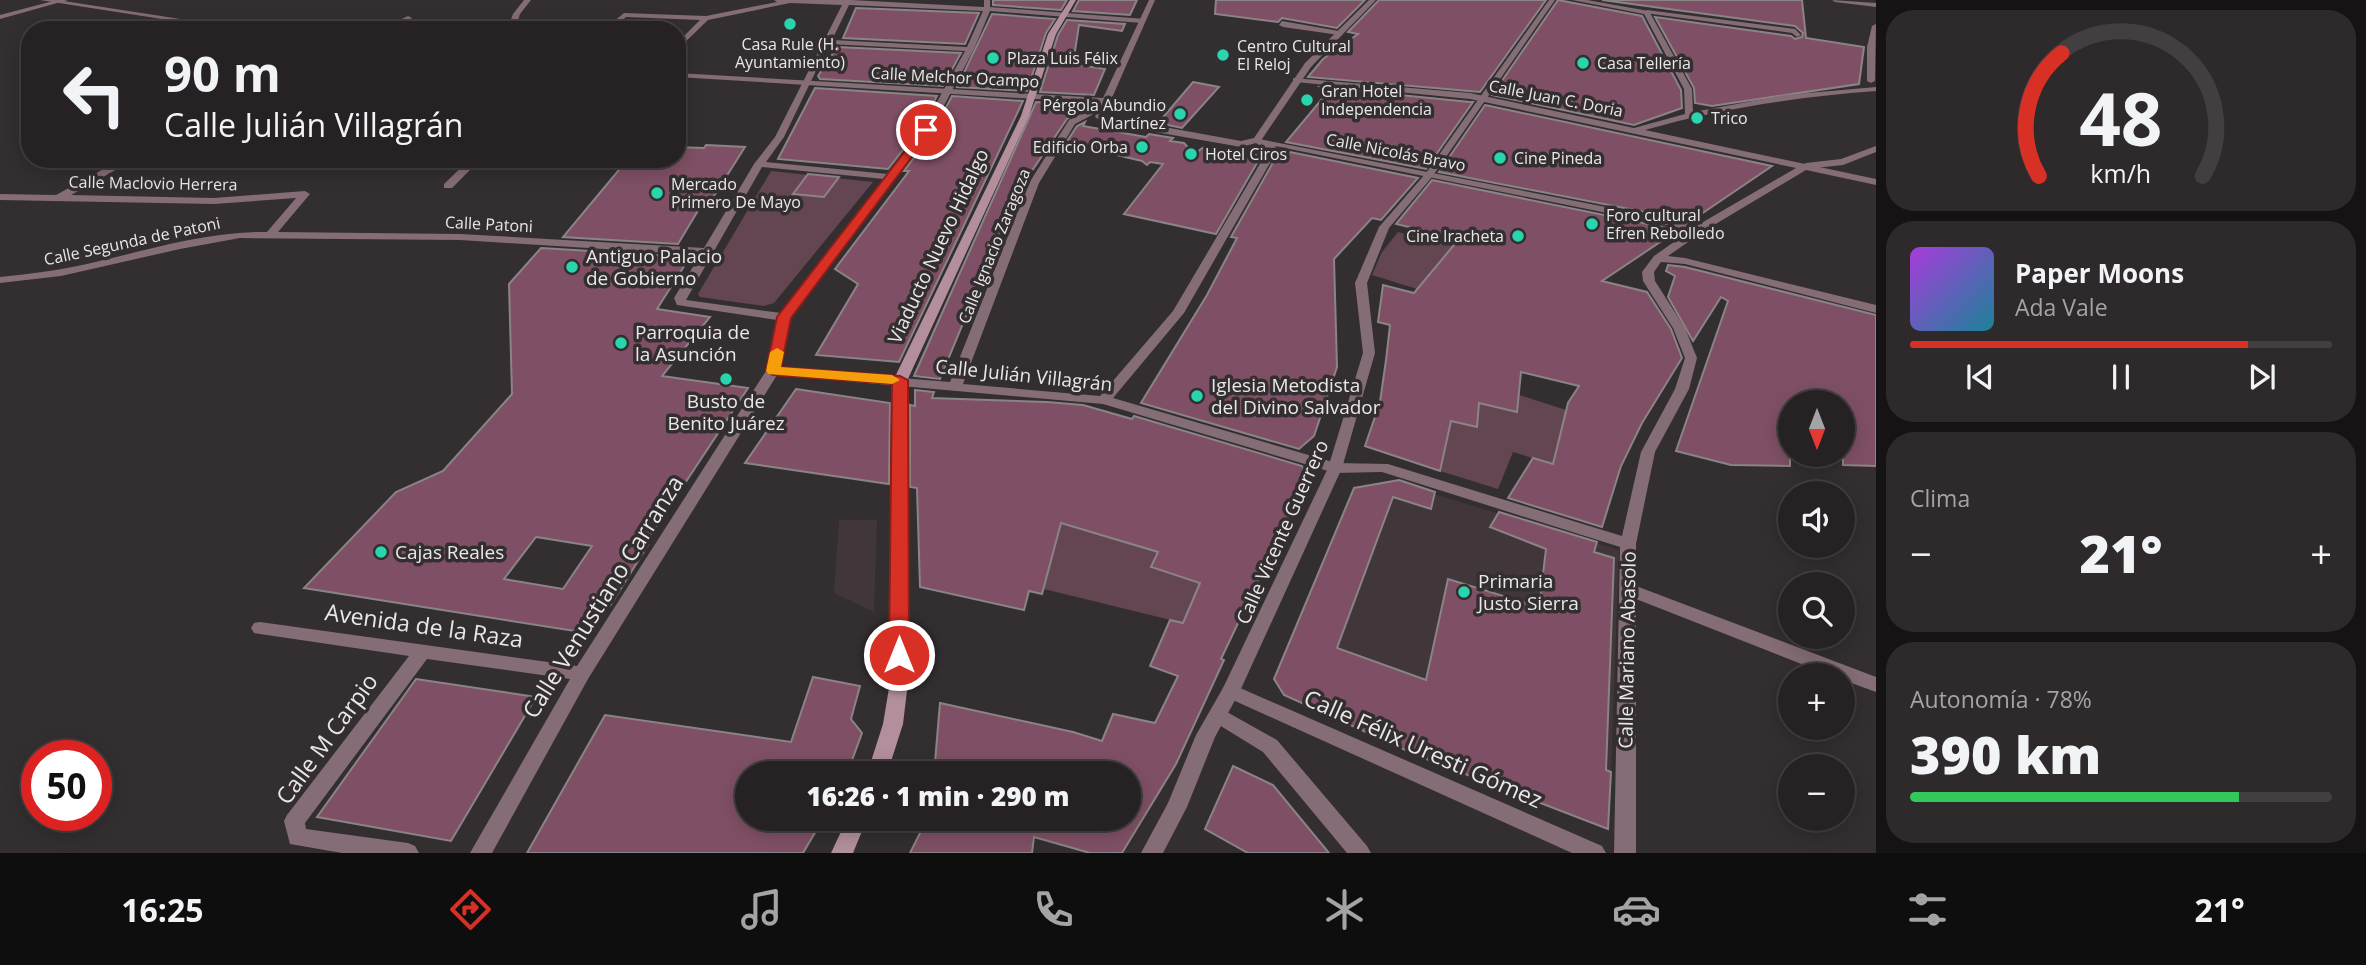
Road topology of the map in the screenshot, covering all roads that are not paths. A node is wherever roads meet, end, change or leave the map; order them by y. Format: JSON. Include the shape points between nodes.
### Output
{"nodes":[{"id":1,"x":43,"y":0,"type":"edge"},
{"id":2,"x":65,"y":0,"type":"edge"},
{"id":3,"x":528,"y":0,"type":"edge"},
{"id":4,"x":747,"y":0,"type":"edge"},
{"id":5,"x":777,"y":0,"type":"edge"},
{"id":6,"x":1073,"y":0,"type":"edge"},
{"id":7,"x":1152,"y":0,"type":"edge"},
{"id":8,"x":1373,"y":0,"type":"edge"},
{"id":9,"x":1552,"y":0,"type":"edge"},
{"id":10,"x":1575,"y":0,"type":"edge"},
{"id":11,"x":1835,"y":0,"type":"edge"},
{"id":12,"x":796,"y":1,"type":"edge"},
{"id":13,"x":56,"y":2,"type":"junction"},
{"id":14,"x":847,"y":2,"type":"edge"},
{"id":15,"x":987,"y":5,"type":"edge"},
{"id":16,"x":1876,"y":5,"type":"edge"},
{"id":17,"x":1647,"y":12,"type":"junction"},
{"id":18,"x":732,"y":13,"type":"junction"},
{"id":19,"x":1066,"y":15,"type":"junction"},
{"id":20,"x":0,"y":17,"type":"edge"},
{"id":21,"x":412,"y":17,"type":"dead end"},
{"id":22,"x":706,"y":18,"type":"junction"},
{"id":23,"x":186,"y":21,"type":"edge"},
{"id":24,"x":402,"y":21,"type":"edge"},
{"id":25,"x":514,"y":21,"type":"edge"},
{"id":26,"x":617,"y":21,"type":"edge"},
{"id":27,"x":1142,"y":21,"type":"junction"},
{"id":28,"x":1284,"y":23,"type":"dead end"},
{"id":29,"x":1876,"y":26,"type":"edge"},
{"id":30,"x":1339,"y":33,"type":"junction"},
{"id":31,"x":1797,"y":35,"type":"dead end"},
{"id":32,"x":686,"y":39,"type":"edge"},
{"id":33,"x":829,"y":42,"type":"junction"},
{"id":34,"x":970,"y":49,"type":"junction"},
{"id":35,"x":686,"y":75,"type":"edge"},
{"id":36,"x":1296,"y":80,"type":"junction"},
{"id":37,"x":808,"y":82,"type":"junction"},
{"id":38,"x":1874,"y":85,"type":"edge"},
{"id":39,"x":950,"y":90,"type":"junction"},
{"id":40,"x":1031,"y":95,"type":"junction"},
{"id":41,"x":1484,"y":101,"type":"junction"},
{"id":42,"x":1105,"y":103,"type":"junction"},
{"id":43,"x":1689,"y":113,"type":"junction"},
{"id":44,"x":1636,"y":130,"type":"junction"},
{"id":45,"x":1257,"y":140,"type":"junction"},
{"id":46,"x":1876,"y":149,"type":"edge"},
{"id":47,"x":759,"y":164,"type":"junction"},
{"id":48,"x":1806,"y":166,"type":"junction"},
{"id":49,"x":113,"y":168,"type":"edge"},
{"id":50,"x":465,"y":168,"type":"edge"},
{"id":51,"x":1429,"y":175,"type":"junction"},
{"id":52,"x":891,"y":177,"type":"junction"},
{"id":53,"x":1876,"y":182,"type":"edge"},
{"id":54,"x":448,"y":186,"type":"dead end"},
{"id":55,"x":0,"y":197,"type":"edge"},
{"id":56,"x":60,"y":197,"type":"junction"},
{"id":57,"x":1700,"y":229,"type":"junction"},
{"id":58,"x":270,"y":235,"type":"junction"},
{"id":59,"x":707,"y":252,"type":"junction"},
{"id":60,"x":1658,"y":258,"type":"junction"},
{"id":61,"x":0,"y":281,"type":"edge"},
{"id":62,"x":1876,"y":309,"type":"edge"},
{"id":63,"x":784,"y":317,"type":"junction"},
{"id":64,"x":773,"y":371,"type":"junction"},
{"id":65,"x":900,"y":380,"type":"junction"},
{"id":66,"x":955,"y":386,"type":"junction"},
{"id":67,"x":1104,"y":400,"type":"junction"},
{"id":68,"x":1335,"y":468,"type":"junction"},
{"id":69,"x":1628,"y":544,"type":"junction"},
{"id":70,"x":1628,"y":589,"type":"junction"},
{"id":71,"x":260,"y":628,"type":"dead end"},
{"id":72,"x":423,"y":651,"type":"junction"},
{"id":73,"x":582,"y":674,"type":"junction"},
{"id":74,"x":1876,"y":685,"type":"edge"},
{"id":75,"x":1231,"y":691,"type":"junction"},
{"id":76,"x":1217,"y":715,"type":"junction"},
{"id":77,"x":881,"y":761,"type":"edge"},
{"id":78,"x":852,"y":831,"type":"edge"},
{"id":79,"x":408,"y":853,"type":"edge"},
{"id":80,"x":481,"y":853,"type":"edge"},
{"id":81,"x":842,"y":853,"type":"edge"},
{"id":82,"x":1152,"y":853,"type":"edge"},
{"id":83,"x":1360,"y":853,"type":"edge"},
{"id":84,"x":1595,"y":853,"type":"edge"},
{"id":85,"x":1625,"y":853,"type":"edge"}],
"edges":[{"from":1,"to":13,"type":"street"},
{"from":2,"to":13,"type":"street"},
{"from":3,"to":25,"type":"street"},
{"from":4,"to":18,"type":"street"},
{"from":5,"to":12,"type":"street"},
{"from":6,"to":19,"type":"main road","name":"Viaducto Nuevo Hidalgo"},
{"from":7,"to":27,"type":"street"},
{"from":8,"to":30,"type":"street"},
{"from":9,"to":41,"type":"street","name":"Calle Vicente Guerrero"},
{"from":10,"to":17,"type":"street"},
{"from":11,"to":16,"type":"street"},
{"from":12,"to":14,"type":"street"},
{"from":12,"to":18,"type":"street"},
{"from":13,"to":20,"type":"street"},
{"from":13,"to":23,"type":"street"},
{"from":14,"to":15,"type":"street"},
{"from":14,"to":33,"type":"street"},
{"from":15,"to":19,"type":"street"},
{"from":15,"to":34,"type":"street"},
{"from":17,"to":31,"type":"street","via":[[1795,31]]},
{"from":17,"to":43,"type":"street","via":[[1688,89]]},
{"from":18,"to":22,"type":"street"},
{"from":19,"to":27,"type":"street"},
{"from":19,"to":40,"type":"main road","name":"Viaducto Nuevo Hidalgo","via":[[1052,34]]},
{"from":21,"to":24,"type":"street"},
{"from":22,"to":26,"type":"street","via":[[624,15]]},
{"from":22,"to":32,"type":"street"},
{"from":27,"to":42,"type":"street"},
{"from":28,"to":30,"type":"street"},
{"from":29,"to":38,"type":"street","via":[[1871,47]]},
{"from":30,"to":36,"type":"street"},
{"from":33,"to":34,"type":"street"},
{"from":33,"to":37,"type":"street"},
{"from":34,"to":39,"type":"street"},
{"from":35,"to":37,"type":"street","name":"Calle Melchor Ocampo"},
{"from":36,"to":41,"type":"street","name":"Calle Juan C. Doria"},
{"from":36,"to":45,"type":"street"},
{"from":37,"to":39,"type":"street","name":"Calle Melchor Ocampo"},
{"from":37,"to":47,"type":"street"},
{"from":38,"to":43,"type":"street"},
{"from":39,"to":40,"type":"street","name":"Calle Melchor Ocampo"},
{"from":39,"to":52,"type":"street"},
{"from":40,"to":42,"type":"street","name":"Calle Melchor Ocampo"},
{"from":40,"to":65,"type":"main road","name":"Viaducto Nuevo Hidalgo"},
{"from":41,"to":44,"type":"street","name":"Calle Juan C. Doria"},
{"from":41,"to":51,"type":"street","name":"Calle Vicente Guerrero"},
{"from":42,"to":45,"type":"street","name":"Calle Nicolás Bravo","via":[[1099,117],[1107,121],[1241,144]]},
{"from":42,"to":66,"type":"street","name":"Calle Ignacio Zaragoza","via":[[1072,122],[1034,183]]},
{"from":43,"to":44,"type":"street"},
{"from":44,"to":48,"type":"street","name":"Calle Juan C. Doria"},
{"from":45,"to":51,"type":"street","name":"Calle Nicolás Bravo"},
{"from":45,"to":67,"type":"street","via":[[1273,149],[1178,313]]},
{"from":46,"to":48,"type":"street","via":[[1843,162]]},
{"from":47,"to":52,"type":"street"},
{"from":47,"to":59,"type":"street"},
{"from":48,"to":53,"type":"street","name":"Calle Juan C. Doria"},
{"from":48,"to":57,"type":"street"},
{"from":49,"to":56,"type":"street"},
{"from":50,"to":54,"type":"street"},
{"from":51,"to":57,"type":"street","name":"Calle Nicolás Bravo"},
{"from":51,"to":68,"type":"street","name":"Calle Vicente Guerrero","via":[[1384,227],[1360,282],[1370,353]]},
{"from":52,"to":63,"type":"street"},
{"from":55,"to":56,"type":"street","name":"Calle Maclovio Herrera"},
{"from":56,"to":58,"type":"street","name":"Calle Maclovio Herrera","via":[[214,201],[305,194]]},
{"from":57,"to":60,"type":"street"},
{"from":58,"to":59,"type":"street","name":"Calle Patoni","via":[[460,237]]},
{"from":58,"to":61,"type":"street","name":"Calle Segunda de Patoni","via":[[207,239],[57,274]]},
{"from":59,"to":63,"type":"street","via":[[681,302]]},
{"from":60,"to":62,"type":"street"},
{"from":60,"to":69,"type":"street","name":"Calle Mariano Abasolo","via":[[1648,272],[1649,281],[1679,328],[1691,358],[1682,388],[1648,452]]},
{"from":63,"to":64,"type":"street"},
{"from":64,"to":65,"type":"street","name":"Calle Julián Villagrán"},
{"from":64,"to":73,"type":"street","name":"Calle Venustiano Carranza"},
{"from":65,"to":66,"type":"street","name":"Calle Julián Villagrán"},
{"from":65,"to":77,"type":"main road","name":"Viaducto Nuevo Hidalgo","via":[[899,682]]},
{"from":66,"to":67,"type":"street","name":"Calle Julián Villagrán"},
{"from":67,"to":68,"type":"street","name":"Calle Julián Villagrán"},
{"from":68,"to":69,"type":"street","name":"Calle Julián Villagrán","via":[[1383,467]]},
{"from":68,"to":75,"type":"street","name":"Calle Vicente Guerrero"},
{"from":69,"to":70,"type":"street","name":"Calle Mariano Abasolo"},
{"from":70,"to":74,"type":"street"},
{"from":70,"to":85,"type":"street","name":"Calle Mariano Abasolo"},
{"from":71,"to":72,"type":"street","name":"Avenida de la Raza"},
{"from":72,"to":73,"type":"street","name":"Avenida de la Raza"},
{"from":72,"to":79,"type":"street","name":"Calle M Carpio","via":[[294,821],[297,836]]},
{"from":73,"to":80,"type":"street","name":"Calle Venustiano Carranza"},
{"from":75,"to":76,"type":"street","name":"Calle Vicente Guerrero"},
{"from":75,"to":84,"type":"street","name":"Calle Félix Uresti Gómez"},
{"from":76,"to":82,"type":"street","name":"Calle Vicente Guerrero"},
{"from":76,"to":83,"type":"street","via":[[1270,746]]},
{"from":78,"to":81,"type":"main road"}]}
